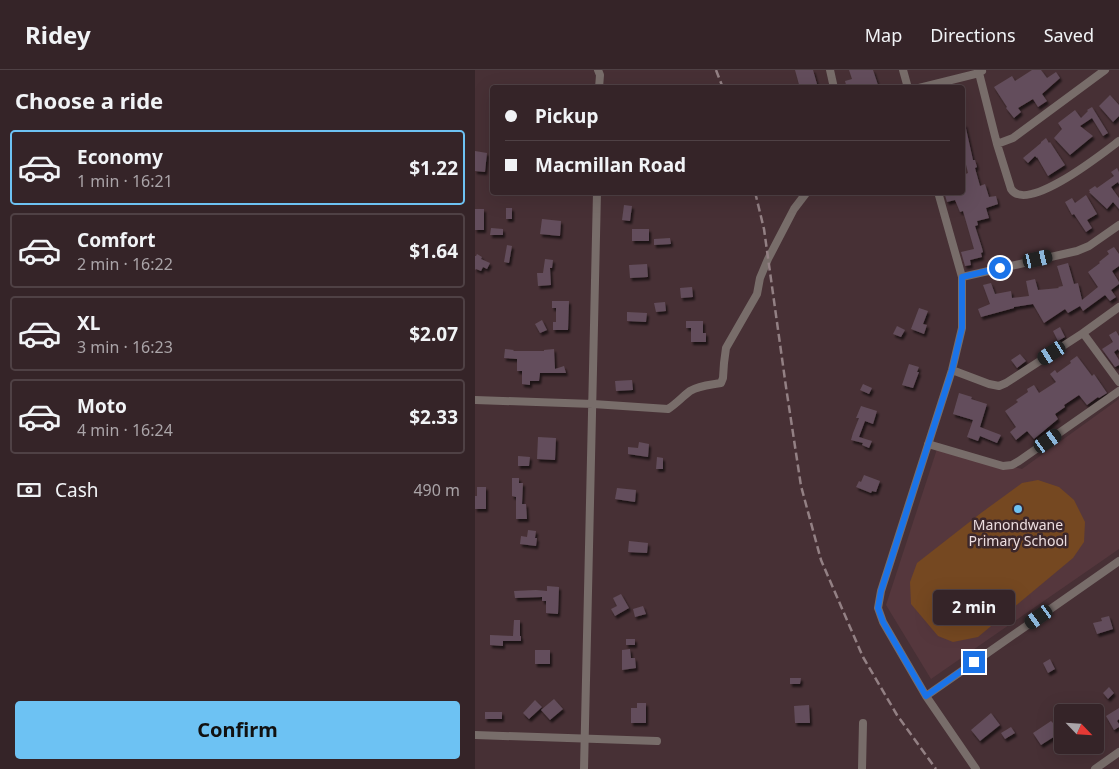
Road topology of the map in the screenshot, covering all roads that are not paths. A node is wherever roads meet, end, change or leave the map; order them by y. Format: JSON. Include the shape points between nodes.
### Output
{"nodes":[{"id":1,"x":598,"y":70,"type":"edge"},
{"id":2,"x":830,"y":70,"type":"edge"},
{"id":3,"x":903,"y":70,"type":"edge"},
{"id":4,"x":1105,"y":70,"type":"edge"},
{"id":5,"x":981,"y":72,"type":"edge"},
{"id":6,"x":599,"y":85,"type":"edge"},
{"id":7,"x":833,"y":85,"type":"edge"},
{"id":8,"x":907,"y":85,"type":"edge"},
{"id":9,"x":931,"y":85,"type":"edge"},
{"id":10,"x":1119,"y":141,"type":"edge"},
{"id":11,"x":997,"y":144,"type":"junction"},
{"id":12,"x":597,"y":195,"type":"edge"},
{"id":13,"x":805,"y":195,"type":"edge"},
{"id":14,"x":939,"y":195,"type":"edge"},
{"id":15,"x":1119,"y":225,"type":"edge"},
{"id":16,"x":962,"y":277,"type":"junction"},
{"id":17,"x":1119,"y":307,"type":"edge"},
{"id":18,"x":1083,"y":333,"type":"junction"},
{"id":19,"x":952,"y":370,"type":"junction"},
{"id":20,"x":1119,"y":382,"type":"edge"},
{"id":21,"x":1119,"y":391,"type":"edge"},
{"id":22,"x":475,"y":400,"type":"edge"},
{"id":23,"x":593,"y":404,"type":"junction"},
{"id":24,"x":928,"y":444,"type":"junction"},
{"id":25,"x":1119,"y":561,"type":"edge"},
{"id":26,"x":926,"y":696,"type":"junction"},
{"id":27,"x":863,"y":723,"type":"dead end"},
{"id":28,"x":475,"y":735,"type":"edge"},
{"id":29,"x":585,"y":738,"type":"junction"},
{"id":30,"x":657,"y":741,"type":"dead end"},
{"id":31,"x":1119,"y":752,"type":"edge"},
{"id":32,"x":584,"y":769,"type":"edge"},
{"id":33,"x":861,"y":769,"type":"edge"},
{"id":34,"x":976,"y":769,"type":"edge"},
{"id":35,"x":1095,"y":769,"type":"edge"}],
"edges":[{"from":1,"to":6,"type":"street"},
{"from":2,"to":7,"type":"street"},
{"from":3,"to":8,"type":"street"},
{"from":4,"to":11,"type":"street","via":[[1013,138]]},
{"from":5,"to":9,"type":"street"},
{"from":5,"to":11,"type":"street"},
{"from":10,"to":11,"type":"street","via":[[1063,181],[1022,195],[1013,193],[1011,189]]},
{"from":12,"to":23,"type":"street"},
{"from":13,"to":23,"type":"street","via":[[794,209],[760,278],[757,294],[726,348],[721,383],[702,385],[668,409]]},
{"from":14,"to":16,"type":"street"},
{"from":15,"to":16,"type":"street","via":[[1089,246],[1077,250]]},
{"from":16,"to":19,"type":"street","via":[[962,328]]},
{"from":17,"to":18,"type":"street"},
{"from":18,"to":19,"type":"street","via":[[999,386]]},
{"from":18,"to":20,"type":"street"},
{"from":19,"to":24,"type":"street"},
{"from":21,"to":24,"type":"street","via":[[1012,465],[1003,466]]},
{"from":22,"to":23,"type":"street"},
{"from":23,"to":29,"type":"street"},
{"from":24,"to":26,"type":"street","via":[[878,608]]},
{"from":25,"to":26,"type":"street"},
{"from":26,"to":34,"type":"street"},
{"from":27,"to":33,"type":"street"},
{"from":28,"to":29,"type":"street"},
{"from":29,"to":30,"type":"street"},
{"from":29,"to":32,"type":"street"},
{"from":31,"to":35,"type":"street"}]}
